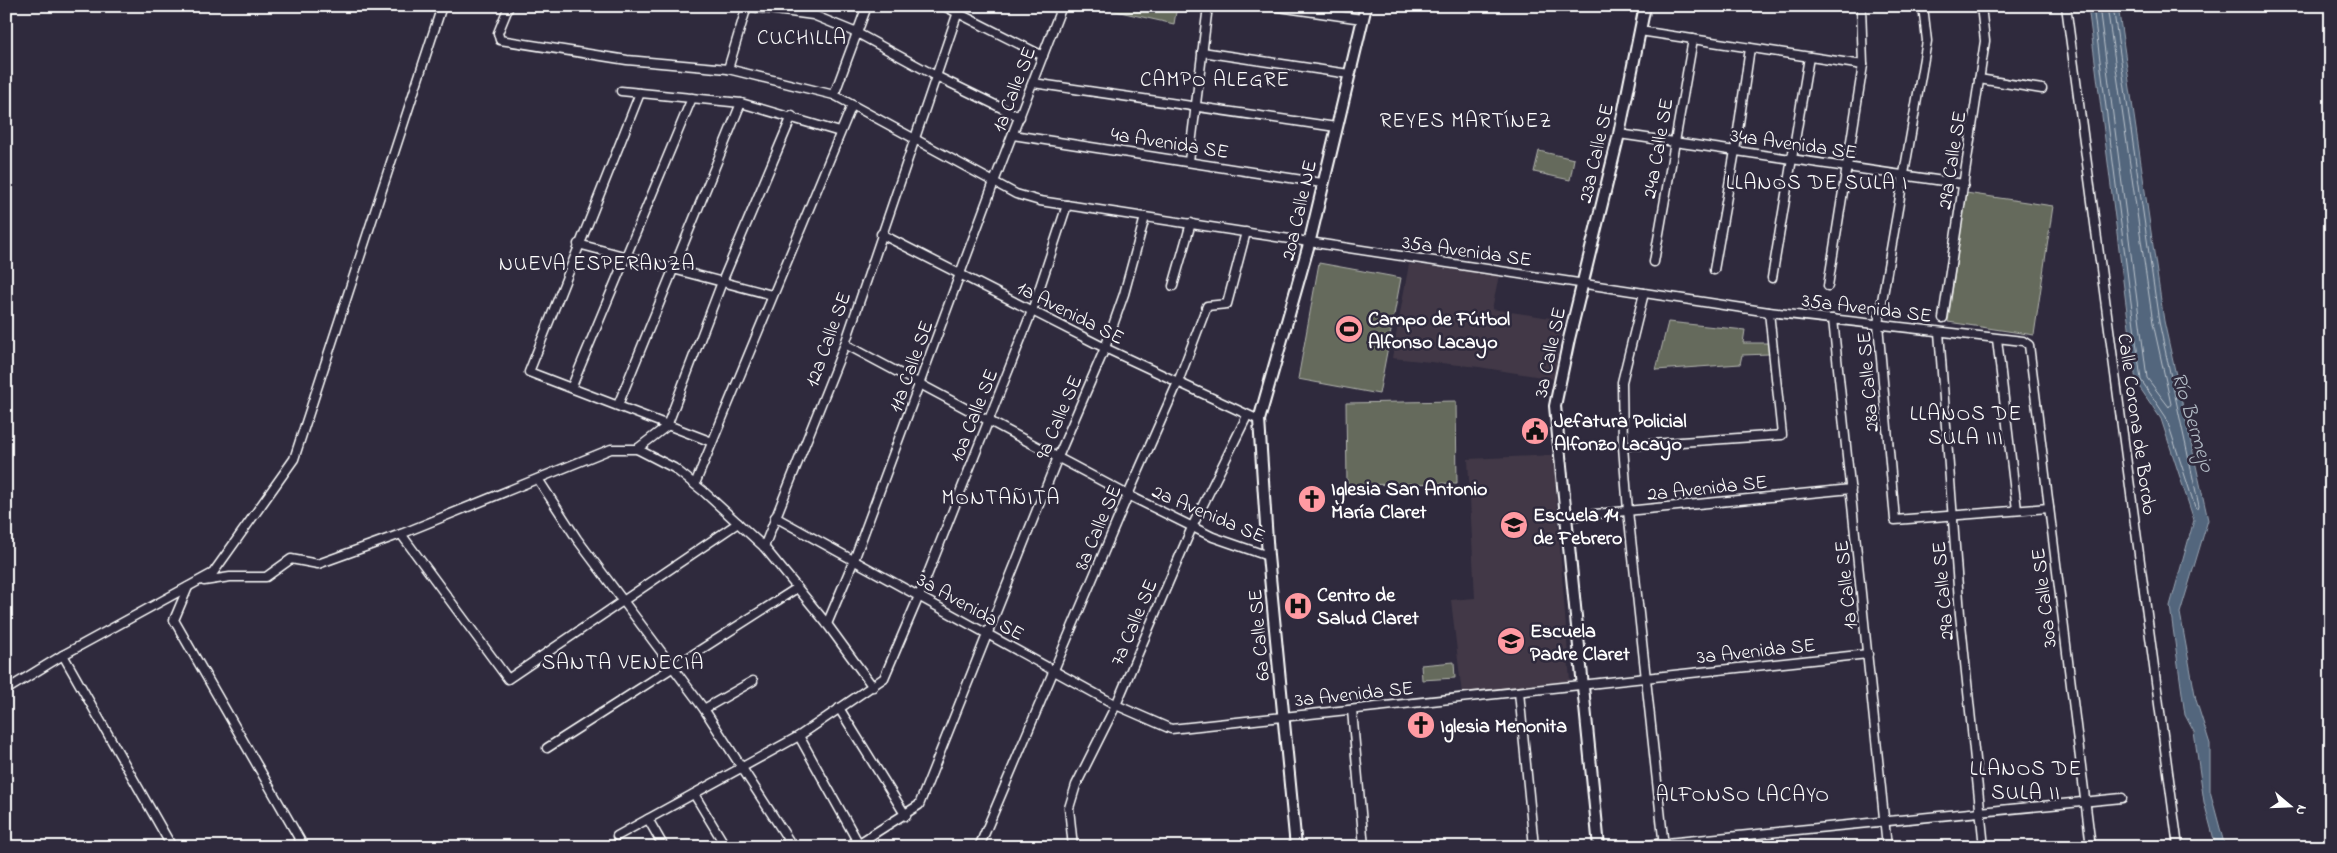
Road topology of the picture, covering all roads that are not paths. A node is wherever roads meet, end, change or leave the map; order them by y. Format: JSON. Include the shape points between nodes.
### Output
{"nodes":[{"id":1,"x":442,"y":6,"type":"edge"},
{"id":2,"x":509,"y":6,"type":"edge"},
{"id":3,"x":746,"y":6,"type":"edge"},
{"id":4,"x":867,"y":6,"type":"edge"},
{"id":5,"x":944,"y":6,"type":"edge"},
{"id":6,"x":1062,"y":6,"type":"edge"},
{"id":7,"x":1208,"y":6,"type":"edge"},
{"id":8,"x":1272,"y":6,"type":"edge"},
{"id":9,"x":1366,"y":6,"type":"edge"},
{"id":10,"x":1861,"y":6,"type":"edge"},
{"id":11,"x":1923,"y":6,"type":"edge"},
{"id":12,"x":1981,"y":6,"type":"edge"},
{"id":13,"x":2066,"y":6,"type":"edge"},
{"id":14,"x":1643,"y":7,"type":"edge"},
{"id":15,"x":959,"y":10,"type":"edge"},
{"id":16,"x":1362,"y":19,"type":"junction"},
{"id":17,"x":1640,"y":31,"type":"junction"},
{"id":18,"x":857,"y":33,"type":"junction"},
{"id":19,"x":1693,"y":39,"type":"junction"},
{"id":20,"x":1750,"y":48,"type":"junction"},
{"id":21,"x":1202,"y":52,"type":"junction"},
{"id":22,"x":1043,"y":56,"type":"junction"},
{"id":23,"x":1809,"y":57,"type":"junction"},
{"id":24,"x":1863,"y":65,"type":"junction"},
{"id":25,"x":728,"y":69,"type":"junction"},
{"id":26,"x":1349,"y":74,"type":"junction"},
{"id":27,"x":936,"y":76,"type":"junction"},
{"id":28,"x":1979,"y":79,"type":"junction"},
{"id":29,"x":1033,"y":83,"type":"junction"},
{"id":30,"x":2042,"y":89,"type":"dead end"},
{"id":31,"x":621,"y":91,"type":"dead end"},
{"id":32,"x":640,"y":93,"type":"junction"},
{"id":33,"x":834,"y":95,"type":"junction"},
{"id":34,"x":692,"y":98,"type":"junction"},
{"id":35,"x":741,"y":103,"type":"junction"},
{"id":36,"x":852,"y":105,"type":"junction"},
{"id":37,"x":1195,"y":106,"type":"junction"},
{"id":38,"x":792,"y":116,"type":"junction"},
{"id":39,"x":1020,"y":117,"type":"junction"},
{"id":40,"x":1336,"y":127,"type":"junction"},
{"id":41,"x":840,"y":132,"type":"junction"},
{"id":42,"x":1619,"y":134,"type":"junction"},
{"id":43,"x":1013,"y":135,"type":"junction"},
{"id":44,"x":913,"y":140,"type":"junction"},
{"id":45,"x":1675,"y":142,"type":"junction"},
{"id":46,"x":1735,"y":151,"type":"junction"},
{"id":47,"x":1792,"y":159,"type":"junction"},
{"id":48,"x":1189,"y":161,"type":"junction"},
{"id":49,"x":1847,"y":167,"type":"junction"},
{"id":50,"x":1905,"y":176,"type":"junction"},
{"id":51,"x":994,"y":182,"type":"junction"},
{"id":52,"x":1322,"y":183,"type":"junction"},
{"id":53,"x":1964,"y":184,"type":"junction"},
{"id":54,"x":1067,"y":205,"type":"junction"},
{"id":55,"x":1145,"y":216,"type":"junction"},
{"id":56,"x":1191,"y":223,"type":"junction"},
{"id":57,"x":1246,"y":232,"type":"junction"},
{"id":58,"x":881,"y":234,"type":"junction"},
{"id":59,"x":578,"y":244,"type":"junction"},
{"id":60,"x":1309,"y":244,"type":"junction"},
{"id":61,"x":626,"y":257,"type":"junction"},
{"id":62,"x":1654,"y":262,"type":"dead end"},
{"id":63,"x":673,"y":269,"type":"junction"},
{"id":64,"x":1714,"y":270,"type":"dead end"},
{"id":65,"x":960,"y":275,"type":"junction"},
{"id":66,"x":1772,"y":278,"type":"dead end"},
{"id":67,"x":722,"y":282,"type":"junction"},
{"id":68,"x":1582,"y":283,"type":"junction"},
{"id":69,"x":1173,"y":286,"type":"dead end"},
{"id":70,"x":1828,"y":286,"type":"dead end"},
{"id":71,"x":1644,"y":293,"type":"junction"},
{"id":72,"x":772,"y":295,"type":"junction"},
{"id":73,"x":1032,"y":311,"type":"junction"},
{"id":74,"x":1769,"y":312,"type":"junction"},
{"id":75,"x":1943,"y":318,"type":"dead end"},
{"id":76,"x":1833,"y":319,"type":"junction"},
{"id":77,"x":1878,"y":324,"type":"junction"},
{"id":78,"x":1939,"y":332,"type":"junction"},
{"id":79,"x":1997,"y":339,"type":"junction"},
{"id":80,"x":844,"y":344,"type":"junction"},
{"id":81,"x":2029,"y":345,"type":"joint"},
{"id":82,"x":1104,"y":348,"type":"junction"},
{"id":83,"x":1178,"y":382,"type":"junction"},
{"id":84,"x":920,"y":385,"type":"junction"},
{"id":85,"x":572,"y":386,"type":"junction"},
{"id":86,"x":618,"y":404,"type":"junction"},
{"id":87,"x":1247,"y":416,"type":"junction"},
{"id":88,"x":1259,"y":420,"type":"junction"},
{"id":89,"x":988,"y":421,"type":"junction"},
{"id":90,"x":667,"y":426,"type":"junction"},
{"id":91,"x":712,"y":442,"type":"junction"},
{"id":92,"x":1623,"y":446,"type":"junction"},
{"id":93,"x":637,"y":449,"type":"junction"},
{"id":94,"x":1058,"y":457,"type":"junction"},
{"id":95,"x":538,"y":479,"type":"junction"},
{"id":96,"x":695,"y":484,"type":"junction"},
{"id":97,"x":1851,"y":489,"type":"junction"},
{"id":98,"x":1128,"y":495,"type":"junction"},
{"id":99,"x":2049,"y":508,"type":"junction"},
{"id":100,"x":2017,"y":510,"type":"junction"},
{"id":101,"x":1628,"y":511,"type":"junction"},
{"id":102,"x":1952,"y":515,"type":"junction"},
{"id":103,"x":775,"y":517,"type":"junction"},
{"id":104,"x":1566,"y":517,"type":"junction"},
{"id":105,"x":738,"y":523,"type":"junction"},
{"id":106,"x":1193,"y":525,"type":"junction"},
{"id":107,"x":402,"y":534,"type":"junction"},
{"id":108,"x":764,"y":547,"type":"junction"},
{"id":109,"x":1268,"y":556,"type":"junction"},
{"id":110,"x":854,"y":560,"type":"junction"},
{"id":111,"x":197,"y":582,"type":"junction"},
{"id":112,"x":188,"y":587,"type":"junction"},
{"id":113,"x":797,"y":588,"type":"junction"},
{"id":114,"x":919,"y":596,"type":"junction"},
{"id":115,"x":624,"y":600,"type":"junction"},
{"id":116,"x":827,"y":624,"type":"junction"},
{"id":117,"x":989,"y":633,"type":"junction"},
{"id":118,"x":1868,"y":654,"type":"junction"},
{"id":119,"x":63,"y":656,"type":"junction"},
{"id":120,"x":673,"y":666,"type":"junction"},
{"id":121,"x":1055,"y":671,"type":"junction"},
{"id":122,"x":1647,"y":678,"type":"junction"},
{"id":123,"x":753,"y":681,"type":"dead end"},
{"id":124,"x":1582,"y":685,"type":"junction"},
{"id":125,"x":873,"y":687,"type":"junction"},
{"id":126,"x":6,"y":690,"type":"edge"},
{"id":127,"x":1519,"y":692,"type":"junction"},
{"id":128,"x":1116,"y":705,"type":"junction"},
{"id":129,"x":839,"y":708,"type":"junction"},
{"id":130,"x":704,"y":709,"type":"junction"},
{"id":131,"x":1352,"y":710,"type":"junction"},
{"id":132,"x":1283,"y":717,"type":"junction"},
{"id":133,"x":799,"y":736,"type":"junction"},
{"id":134,"x":547,"y":748,"type":"dead end"},
{"id":135,"x":743,"y":767,"type":"junction"},
{"id":136,"x":694,"y":794,"type":"junction"},
{"id":137,"x":2122,"y":798,"type":"dead end"},
{"id":138,"x":2086,"y":802,"type":"junction"},
{"id":139,"x":1980,"y":812,"type":"junction"},
{"id":140,"x":906,"y":816,"type":"junction"},
{"id":141,"x":648,"y":819,"type":"junction"},
{"id":142,"x":1885,"y":822,"type":"junction"},
{"id":143,"x":617,"y":836,"type":"dead end"},
{"id":144,"x":1664,"y":845,"type":"edge"},
{"id":145,"x":857,"y":846,"type":"edge"},
{"id":146,"x":172,"y":847,"type":"edge"},
{"id":147,"x":304,"y":847,"type":"edge"},
{"id":148,"x":664,"y":847,"type":"edge"},
{"id":149,"x":726,"y":847,"type":"edge"},
{"id":150,"x":793,"y":847,"type":"edge"},
{"id":151,"x":979,"y":847,"type":"edge"},
{"id":152,"x":1072,"y":847,"type":"edge"},
{"id":153,"x":1296,"y":847,"type":"edge"},
{"id":154,"x":1364,"y":847,"type":"edge"},
{"id":155,"x":1534,"y":847,"type":"edge"},
{"id":156,"x":1599,"y":847,"type":"edge"},
{"id":157,"x":1626,"y":847,"type":"edge"},
{"id":158,"x":1887,"y":847,"type":"edge"},
{"id":159,"x":1984,"y":847,"type":"edge"},
{"id":160,"x":2091,"y":847,"type":"edge"},
{"id":161,"x":2178,"y":847,"type":"edge"}],
"edges":[{"from":1,"to":111,"type":"street","via":[[294,459],[213,573]]},
{"from":2,"to":25,"type":"street","name":"35a Avenida SE","via":[[498,33],[500,40],[627,60]]},
{"from":3,"to":18,"type":"street","via":[[813,15]]},
{"from":3,"to":25,"type":"street"},
{"from":4,"to":18,"type":"street"},
{"from":5,"to":15,"type":"street"},
{"from":6,"to":22,"type":"street","name":"1a Calle SE"},
{"from":7,"to":21,"type":"street"},
{"from":8,"to":16,"type":"street"},
{"from":9,"to":16,"type":"street","name":"20a Calle NE"},
{"from":10,"to":24,"type":"street"},
{"from":11,"to":50,"type":"street","name":"28a Calle SE","via":[[1927,41]]},
{"from":12,"to":28,"type":"street","name":"29a Calle SE","via":[[1985,41]]},
{"from":13,"to":161,"type":"street","name":"Calle Corona de Bordo"},
{"from":14,"to":17,"type":"street","name":"23a Calle SE"},
{"from":15,"to":22,"type":"street"},
{"from":15,"to":27,"type":"street","name":"12a Calle SE"},
{"from":16,"to":26,"type":"street","name":"20a Calle NE"},
{"from":17,"to":19,"type":"street"},
{"from":17,"to":42,"type":"street","name":"23a Calle SE"},
{"from":18,"to":27,"type":"street"},
{"from":18,"to":33,"type":"street"},
{"from":19,"to":20,"type":"street"},
{"from":19,"to":45,"type":"street","name":"24a Calle SE"},
{"from":20,"to":23,"type":"street"},
{"from":20,"to":46,"type":"street"},
{"from":21,"to":26,"type":"street"},
{"from":21,"to":37,"type":"street"},
{"from":22,"to":29,"type":"street","name":"1a Calle SE"},
{"from":23,"to":24,"type":"street"},
{"from":23,"to":47,"type":"street"},
{"from":24,"to":49,"type":"street"},
{"from":25,"to":33,"type":"street","name":"35a Avenida SE"},
{"from":26,"to":40,"type":"street","name":"20a Calle NE"},
{"from":27,"to":39,"type":"street"},
{"from":27,"to":44,"type":"street","name":"12a Calle SE"},
{"from":28,"to":30,"type":"street"},
{"from":28,"to":53,"type":"street","name":"29a Calle SE"},
{"from":29,"to":37,"type":"street"},
{"from":29,"to":39,"type":"street","name":"1a Calle SE"},
{"from":31,"to":32,"type":"street"},
{"from":32,"to":34,"type":"street"},
{"from":32,"to":59,"type":"street"},
{"from":33,"to":36,"type":"street","name":"35a Avenida SE"},
{"from":34,"to":35,"type":"street"},
{"from":34,"to":61,"type":"street"},
{"from":35,"to":38,"type":"street"},
{"from":35,"to":63,"type":"street"},
{"from":36,"to":41,"type":"street"},
{"from":36,"to":44,"type":"street","name":"35a Avenida SE"},
{"from":37,"to":40,"type":"street"},
{"from":37,"to":48,"type":"street"},
{"from":38,"to":41,"type":"street"},
{"from":38,"to":67,"type":"street"},
{"from":39,"to":43,"type":"street","name":"1a Calle SE"},
{"from":40,"to":52,"type":"street","name":"20a Calle NE"},
{"from":41,"to":72,"type":"street"},
{"from":42,"to":45,"type":"street","name":"34a Avenida SE"},
{"from":42,"to":68,"type":"street","name":"23a Calle SE"},
{"from":43,"to":48,"type":"street","name":"4a Avenida SE"},
{"from":43,"to":51,"type":"street","name":"1a Calle SE"},
{"from":44,"to":51,"type":"street","name":"35a Avenida SE"},
{"from":44,"to":58,"type":"street","name":"12a Calle SE"},
{"from":45,"to":46,"type":"street","name":"34a Avenida SE"},
{"from":45,"to":62,"type":"street","name":"24a Calle SE"},
{"from":46,"to":47,"type":"street","name":"34a Avenida SE"},
{"from":46,"to":64,"type":"street"},
{"from":47,"to":49,"type":"street","name":"34a Avenida SE"},
{"from":47,"to":66,"type":"street"},
{"from":48,"to":52,"type":"street","name":"4a Avenida SE"},
{"from":49,"to":50,"type":"street","name":"34a Avenida SE"},
{"from":49,"to":70,"type":"street"},
{"from":50,"to":53,"type":"street","name":"34a Avenida SE"},
{"from":50,"to":77,"type":"street","name":"28a Calle SE"},
{"from":51,"to":54,"type":"street","name":"35a Avenida SE","via":[[1016,194]]},
{"from":51,"to":65,"type":"street","name":"11a Calle SE"},
{"from":52,"to":60,"type":"street","name":"20a Calle NE"},
{"from":53,"to":75,"type":"street","name":"29a Calle SE"},
{"from":54,"to":55,"type":"street","name":"35a Avenida SE"},
{"from":54,"to":73,"type":"street","name":"10a Calle SE"},
{"from":55,"to":56,"type":"street","name":"35a Avenida SE"},
{"from":55,"to":82,"type":"street","name":"9a Calle SE","via":[[1124,294]]},
{"from":56,"to":57,"type":"street","name":"35a Avenida SE"},
{"from":56,"to":69,"type":"street"},
{"from":57,"to":60,"type":"street","name":"35a Avenida SE"},
{"from":57,"to":83,"type":"street","name":"8a Calle SE","via":[[1227,304],[1207,306]]},
{"from":58,"to":65,"type":"street","name":"1a Avenida SE"},
{"from":58,"to":80,"type":"street","name":"12a Calle SE"},
{"from":59,"to":61,"type":"street"},
{"from":59,"to":85,"type":"street","via":[[529,372]]},
{"from":60,"to":68,"type":"street","name":"35a Avenida SE"},
{"from":60,"to":88,"type":"street","name":"20a Calle NE"},
{"from":61,"to":63,"type":"street"},
{"from":61,"to":85,"type":"street"},
{"from":63,"to":67,"type":"street"},
{"from":63,"to":86,"type":"street"},
{"from":65,"to":73,"type":"street","name":"1a Avenida SE"},
{"from":65,"to":84,"type":"street","name":"11a Calle SE"},
{"from":67,"to":72,"type":"street"},
{"from":67,"to":90,"type":"street"},
{"from":68,"to":71,"type":"street","name":"35a Avenida SE"},
{"from":68,"to":104,"type":"street","name":"3a Calle SE","via":[[1555,406]]},
{"from":71,"to":74,"type":"street","name":"35a Avenida SE"},
{"from":71,"to":92,"type":"street","via":[[1622,382]]},
{"from":72,"to":91,"type":"street"},
{"from":73,"to":82,"type":"street","name":"1a Avenida SE"},
{"from":73,"to":89,"type":"street","name":"10a Calle SE"},
{"from":74,"to":76,"type":"street","name":"35a Avenida SE"},
{"from":74,"to":92,"type":"street","via":[[1782,435]]},
{"from":76,"to":77,"type":"street","name":"35a Avenida SE"},
{"from":76,"to":97,"type":"street","name":"1a Calle SE"},
{"from":77,"to":78,"type":"street","name":"35a Avenida SE"},
{"from":77,"to":102,"type":"street","name":"28a Calle SE","via":[[1895,520]]},
{"from":78,"to":79,"type":"street","name":"35a Avenida SE"},
{"from":78,"to":102,"type":"street","name":"29a Calle SE"},
{"from":79,"to":81,"type":"street","name":"35a Avenida SE","via":[[2023,341]]},
{"from":79,"to":100,"type":"street"},
{"from":80,"to":84,"type":"street","name":"2a Avenida SE"},
{"from":80,"to":103,"type":"street","name":"12a Calle SE"},
{"from":81,"to":99,"type":"street","name":"30a Calle SE"},
{"from":82,"to":83,"type":"street","name":"1a Avenida SE"},
{"from":82,"to":94,"type":"street","name":"9a Calle SE"},
{"from":83,"to":87,"type":"street","name":"1a Avenida SE"},
{"from":83,"to":98,"type":"street","name":"8a Calle SE"},
{"from":84,"to":89,"type":"street","name":"2a Avenida SE"},
{"from":84,"to":110,"type":"street","name":"11a Calle SE"},
{"from":85,"to":86,"type":"street"},
{"from":86,"to":90,"type":"street"},
{"from":87,"to":88,"type":"street","name":"1a Avenida SE"},
{"from":87,"to":106,"type":"street","name":"7a Calle SE"},
{"from":88,"to":109,"type":"street","name":"6a Calle SE"},
{"from":89,"to":94,"type":"street","name":"2a Avenida SE"},
{"from":89,"to":114,"type":"street","name":"10a Calle SE"},
{"from":90,"to":91,"type":"street"},
{"from":90,"to":93,"type":"street"},
{"from":91,"to":96,"type":"street"},
{"from":92,"to":101,"type":"street"},
{"from":93,"to":95,"type":"street","via":[[611,450]]},
{"from":93,"to":96,"type":"street","via":[[674,468]]},
{"from":94,"to":98,"type":"street","name":"2a Avenida SE"},
{"from":94,"to":117,"type":"street","name":"9a Calle SE"},
{"from":95,"to":107,"type":"street"},
{"from":95,"to":115,"type":"street","via":[[577,539]]},
{"from":96,"to":105,"type":"street"},
{"from":97,"to":101,"type":"street","name":"2a Avenida SE"},
{"from":97,"to":118,"type":"street","name":"1a Calle SE"},
{"from":98,"to":106,"type":"street","name":"2a Avenida SE"},
{"from":98,"to":121,"type":"street","name":"8a Calle SE"},
{"from":99,"to":100,"type":"street"},
{"from":99,"to":138,"type":"street","name":"30a Calle SE"},
{"from":100,"to":102,"type":"street"},
{"from":101,"to":104,"type":"street","name":"2a Avenida SE"},
{"from":101,"to":122,"type":"street"},
{"from":102,"to":139,"type":"street","name":"29a Calle SE"},
{"from":103,"to":108,"type":"street","name":"12a Calle SE"},
{"from":103,"to":110,"type":"street","name":"3a Avenida SE"},
{"from":104,"to":124,"type":"street","name":"3a Calle SE"},
{"from":105,"to":108,"type":"street"},
{"from":105,"to":115,"type":"street"},
{"from":106,"to":109,"type":"street","name":"2a Avenida SE","via":[[1213,537]]},
{"from":106,"to":128,"type":"street","name":"7a Calle SE"},
{"from":107,"to":111,"type":"street","via":[[318,564],[291,559],[266,577],[230,577]]},
{"from":107,"to":115,"type":"street","via":[[508,679]]},
{"from":108,"to":113,"type":"street"},
{"from":109,"to":132,"type":"street","name":"6a Calle SE"},
{"from":110,"to":114,"type":"street","name":"3a Avenida SE"},
{"from":110,"to":116,"type":"street","name":"11a Calle SE"},
{"from":111,"to":112,"type":"street"},
{"from":112,"to":119,"type":"street"},
{"from":112,"to":147,"type":"street","via":[[174,620]]},
{"from":113,"to":116,"type":"street"},
{"from":113,"to":120,"type":"street"},
{"from":114,"to":117,"type":"street","name":"3a Avenida SE"},
{"from":114,"to":125,"type":"street","name":"10a Calle SE","via":[[890,668]]},
{"from":115,"to":120,"type":"street"},
{"from":116,"to":125,"type":"street"},
{"from":117,"to":121,"type":"street","name":"3a Avenida SE"},
{"from":117,"to":140,"type":"street","name":"9a Calle SE","via":[[919,805]]},
{"from":118,"to":122,"type":"street","name":"3a Avenida SE"},
{"from":118,"to":142,"type":"street","name":"1a Calle SE"},
{"from":119,"to":126,"type":"street"},
{"from":119,"to":146,"type":"street"},
{"from":120,"to":130,"type":"street"},
{"from":120,"to":134,"type":"street"},
{"from":121,"to":128,"type":"street","name":"3a Avenida SE"},
{"from":121,"to":151,"type":"street","name":"8a Calle SE"},
{"from":122,"to":124,"type":"street","name":"3a Avenida SE"},
{"from":122,"to":144,"type":"street"},
{"from":123,"to":130,"type":"street"},
{"from":124,"to":127,"type":"street","name":"3a Avenida SE"},
{"from":124,"to":156,"type":"street","name":"3a Calle SE"},
{"from":125,"to":129,"type":"street","name":"10a Calle SE"},
{"from":127,"to":131,"type":"street","name":"3a Avenida SE"},
{"from":127,"to":155,"type":"street"},
{"from":128,"to":132,"type":"street","name":"3a Avenida SE","via":[[1171,729]]},
{"from":128,"to":152,"type":"street","name":"7a Calle SE","via":[[1076,785],[1069,808]]},
{"from":129,"to":133,"type":"street","name":"10a Calle SE"},
{"from":129,"to":140,"type":"street"},
{"from":130,"to":135,"type":"street"},
{"from":131,"to":132,"type":"street","name":"3a Avenida SE"},
{"from":131,"to":154,"type":"street"},
{"from":132,"to":153,"type":"street","name":"6a Calle SE"},
{"from":133,"to":135,"type":"street","name":"10a Calle SE"},
{"from":133,"to":145,"type":"street"},
{"from":135,"to":136,"type":"street","name":"10a Calle SE"},
{"from":135,"to":150,"type":"street"},
{"from":136,"to":141,"type":"street","name":"10a Calle SE"},
{"from":136,"to":149,"type":"street"},
{"from":137,"to":138,"type":"street"},
{"from":138,"to":139,"type":"street"},
{"from":138,"to":160,"type":"street","name":"30a Calle SE"},
{"from":139,"to":142,"type":"street"},
{"from":139,"to":159,"type":"street","name":"29a Calle SE"},
{"from":140,"to":145,"type":"street","name":"9a Calle SE"},
{"from":141,"to":143,"type":"street","name":"10a Calle SE"},
{"from":141,"to":148,"type":"street"},
{"from":142,"to":144,"type":"street"},
{"from":142,"to":158,"type":"street","name":"1a Calle SE"},
{"from":144,"to":157,"type":"street"}]}
